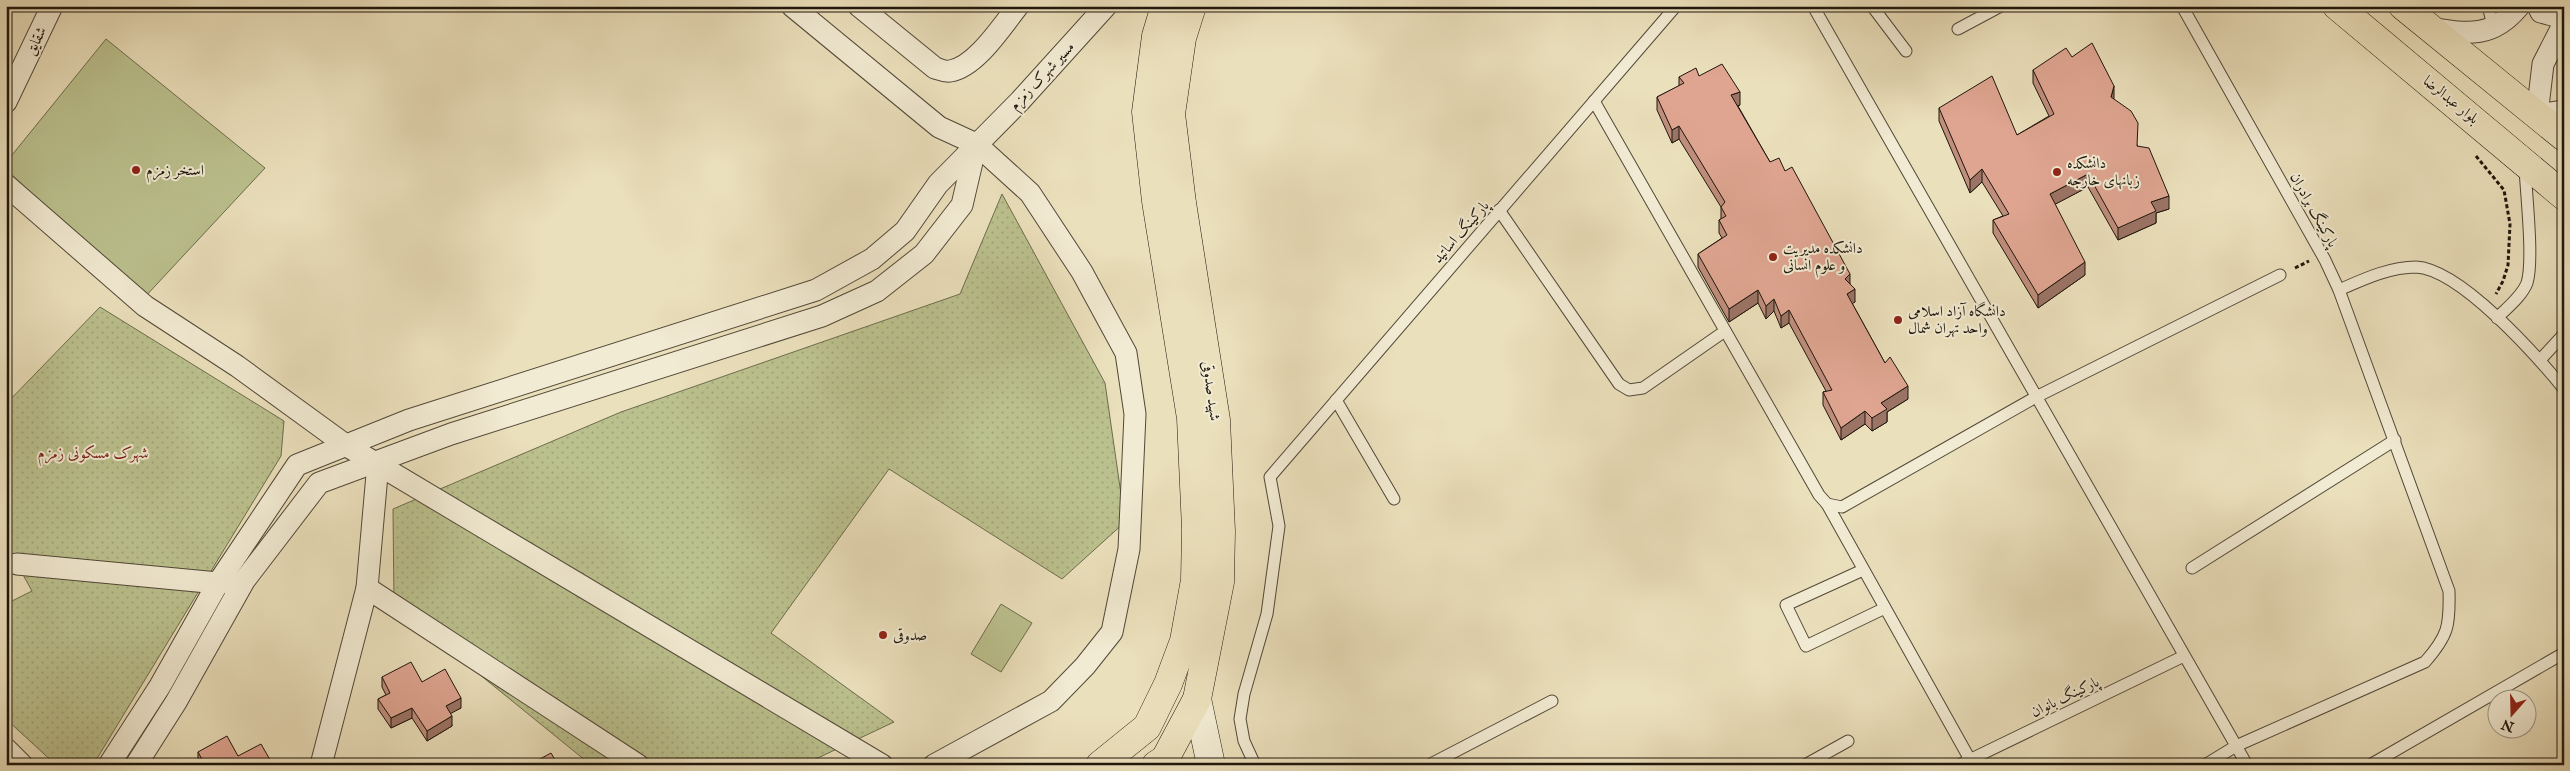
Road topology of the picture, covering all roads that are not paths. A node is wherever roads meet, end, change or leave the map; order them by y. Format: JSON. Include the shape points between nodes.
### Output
{"nodes":[{"id":1,"x":52,"y":6,"type":"edge"},
{"id":2,"x":792,"y":6,"type":"edge"},
{"id":3,"x":859,"y":6,"type":"edge"},
{"id":4,"x":1018,"y":6,"type":"edge"},
{"id":5,"x":1106,"y":6,"type":"edge"},
{"id":6,"x":1165,"y":6,"type":"edge"},
{"id":7,"x":1192,"y":6,"type":"edge"},
{"id":8,"x":1676,"y":6,"type":"edge"},
{"id":9,"x":1813,"y":6,"type":"edge"},
{"id":10,"x":1872,"y":6,"type":"edge"},
{"id":11,"x":2001,"y":6,"type":"edge"},
{"id":12,"x":2182,"y":6,"type":"edge"},
{"id":13,"x":2337,"y":6,"type":"edge"},
{"id":14,"x":2403,"y":6,"type":"edge"},
{"id":15,"x":2488,"y":6,"type":"edge"},
{"id":16,"x":2519,"y":6,"type":"edge"},
{"id":17,"x":2538,"y":6,"type":"edge"},
{"id":18,"x":2564,"y":14,"type":"edge"},
{"id":19,"x":2564,"y":24,"type":"edge"},
{"id":20,"x":2429,"y":28,"type":"junction"},
{"id":21,"x":1958,"y":29,"type":"dead end"},
{"id":22,"x":2494,"y":29,"type":"junction"},
{"id":23,"x":1906,"y":51,"type":"dead end"},
{"id":24,"x":1594,"y":101,"type":"junction"},
{"id":25,"x":6,"y":102,"type":"edge"},
{"id":26,"x":2564,"y":111,"type":"edge"},
{"id":27,"x":2537,"y":115,"type":"junction"},
{"id":28,"x":2564,"y":137,"type":"edge"},
{"id":29,"x":976,"y":144,"type":"junction"},
{"id":30,"x":2524,"y":161,"type":"junction"},
{"id":31,"x":6,"y":185,"type":"edge"},
{"id":32,"x":2564,"y":196,"type":"edge"},
{"id":33,"x":1500,"y":210,"type":"junction"},
{"id":34,"x":2280,"y":275,"type":"road end"},
{"id":35,"x":2339,"y":290,"type":"junction"},
{"id":36,"x":2497,"y":318,"type":"junction"},
{"id":37,"x":1725,"y":331,"type":"junction"},
{"id":38,"x":2564,"y":334,"type":"edge"},
{"id":39,"x":2540,"y":360,"type":"junction"},
{"id":40,"x":2564,"y":389,"type":"edge"},
{"id":41,"x":2036,"y":396,"type":"junction"},
{"id":42,"x":1336,"y":400,"type":"junction"},
{"id":43,"x":2395,"y":440,"type":"junction"},
{"id":44,"x":347,"y":446,"type":"junction"},
{"id":45,"x":378,"y":463,"type":"junction"},
{"id":46,"x":1394,"y":499,"type":"dead end"},
{"id":47,"x":1827,"y":504,"type":"junction"},
{"id":48,"x":17,"y":564,"type":"dead end"},
{"id":49,"x":2192,"y":568,"type":"dead end"},
{"id":50,"x":1864,"y":570,"type":"junction"},
{"id":51,"x":244,"y":580,"type":"junction"},
{"id":52,"x":218,"y":583,"type":"junction"},
{"id":53,"x":368,"y":588,"type":"junction"},
{"id":54,"x":1885,"y":608,"type":"junction"},
{"id":55,"x":2564,"y":653,"type":"edge"},
{"id":56,"x":2184,"y":656,"type":"junction"},
{"id":57,"x":160,"y":686,"type":"junction"},
{"id":58,"x":1197,"y":699,"type":"junction"},
{"id":59,"x":1552,"y":701,"type":"dead end"},
{"id":60,"x":176,"y":702,"type":"junction"},
{"id":61,"x":1848,"y":741,"type":"dead end"},
{"id":62,"x":2236,"y":746,"type":"junction"},
{"id":63,"x":6,"y":750,"type":"edge"},
{"id":64,"x":1108,"y":759,"type":"edge"},
{"id":65,"x":1967,"y":763,"type":"edge"},
{"id":66,"x":22,"y":765,"type":"edge"},
{"id":67,"x":109,"y":765,"type":"edge"},
{"id":68,"x":136,"y":765,"type":"edge"},
{"id":69,"x":320,"y":765,"type":"edge"},
{"id":70,"x":638,"y":765,"type":"edge"},
{"id":71,"x":882,"y":765,"type":"edge"},
{"id":72,"x":934,"y":765,"type":"edge"},
{"id":73,"x":1156,"y":765,"type":"edge"},
{"id":74,"x":1210,"y":765,"type":"edge"},
{"id":75,"x":1254,"y":765,"type":"edge"},
{"id":76,"x":1429,"y":765,"type":"edge"},
{"id":77,"x":1805,"y":765,"type":"edge"},
{"id":78,"x":2205,"y":765,"type":"edge"},
{"id":79,"x":2247,"y":765,"type":"edge"},
{"id":80,"x":2370,"y":765,"type":"edge"}],
"edges":[{"from":1,"to":25,"type":"street","name":"شقایق"},
{"from":2,"to":29,"type":"street","via":[[939,127]]},
{"from":3,"to":4,"type":"street","via":[[935,68],[949,71],[965,66]]},
{"from":5,"to":29,"type":"street","name":"مسیر شهرک زمزم","via":[[1020,102]]},
{"from":6,"to":64,"type":"main road","name":"شهید صدوقی","via":[[1156,36],[1146,112],[1156,201],[1191,418],[1195,580],[1184,641],[1168,684],[1147,727]]},
{"from":7,"to":58,"type":"main road","name":"شهید صدوقی","via":[[1182,38],[1172,114],[1182,203],[1216,420],[1221,531],[1220,582]]},
{"from":8,"to":24,"type":"lane","name":"پارکینگ اساتید"},
{"from":9,"to":41,"type":"lane"},
{"from":10,"to":23,"type":"lane"},
{"from":11,"to":21,"type":"lane"},
{"from":12,"to":35,"type":"lane","name":"پارکینگ برادران"},
{"from":13,"to":30,"type":"main road","name":"بلوار عبدالرضا"},
{"from":14,"to":20,"type":"main road"},
{"from":15,"to":22,"type":"lane"},
{"from":16,"to":22,"type":"street"},
{"from":17,"to":18,"type":"street","via":[[2541,12]]},
{"from":19,"to":27,"type":"street","via":[[2543,64]]},
{"from":20,"to":22,"type":"street","via":[[2468,34]]},
{"from":20,"to":27,"type":"main road"},
{"from":24,"to":33,"type":"lane","name":"پارکینگ اساتید"},
{"from":24,"to":37,"type":"lane"},
{"from":26,"to":27,"type":"street"},
{"from":27,"to":28,"type":"main road"},
{"from":29,"to":44,"type":"street","name":"مسیر شهرک زمزم","via":[[938,184],[905,231],[872,259],[816,290],[409,420]]},
{"from":29,"to":45,"type":"street","via":[[962,205],[924,254],[877,291],[822,316],[451,434]]},
{"from":29,"to":72,"type":"street","via":[[1030,193],[1082,272],[1126,352],[1134,414],[1129,549],[1112,632],[1085,666],[1051,701]]},
{"from":30,"to":32,"type":"main road","name":"بلوار عبدالرضا"},
{"from":30,"to":36,"type":"lane","via":[[2527,283]]},
{"from":31,"to":44,"type":"street","via":[[145,306],[237,366]]},
{"from":33,"to":37,"type":"lane","via":[[1619,384],[1629,390],[1643,388]]},
{"from":33,"to":42,"type":"lane","name":"پارکینگ اساتید"},
{"from":34,"to":41,"type":"lane"},
{"from":35,"to":36,"type":"lane","via":[[2382,273],[2416,267],[2447,276]]},
{"from":35,"to":43,"type":"lane","name":"پارکینگ برادران"},
{"from":36,"to":39,"type":"lane"},
{"from":37,"to":47,"type":"lane","via":[[1818,495]]},
{"from":38,"to":39,"type":"lane"},
{"from":39,"to":40,"type":"lane"},
{"from":41,"to":47,"type":"lane","via":[[1842,507]]},
{"from":41,"to":56,"type":"lane"},
{"from":42,"to":46,"type":"lane"},
{"from":42,"to":75,"type":"lane","name":"پارکینگ اساتید","via":[[1270,478],[1279,526],[1267,614],[1240,719],[1244,741]]},
{"from":43,"to":49,"type":"lane"},
{"from":43,"to":62,"type":"lane","name":"پارکینگ برادران","via":[[2449,591],[2450,622],[2442,643],[2425,662]]},
{"from":44,"to":45,"type":"street"},
{"from":44,"to":52,"type":"street","name":"مسیر شهرک زمزم","via":[[297,465]]},
{"from":45,"to":51,"type":"street","via":[[319,483]]},
{"from":45,"to":53,"type":"street"},
{"from":45,"to":71,"type":"street"},
{"from":47,"to":50,"type":"lane"},
{"from":48,"to":52,"type":"street"},
{"from":50,"to":54,"type":"lane"},
{"from":50,"to":54,"type":"lane","via":[[1786,606],[1806,646]]},
{"from":51,"to":52,"type":"street"},
{"from":51,"to":60,"type":"street"},
{"from":52,"to":57,"type":"street","name":"مسیر شهرک زمزم"},
{"from":53,"to":69,"type":"street"},
{"from":53,"to":70,"type":"street"},
{"from":54,"to":65,"type":"lane"},
{"from":55,"to":80,"type":"lane"},
{"from":56,"to":62,"type":"lane"},
{"from":56,"to":65,"type":"lane","name":"پارکینگ بانوان"},
{"from":57,"to":60,"type":"street"},
{"from":57,"to":67,"type":"street","name":"مسیر شهرک زمزم"},
{"from":58,"to":73,"type":"main road","name":"شهید صدوقی","via":[[1165,759]]},
{"from":58,"to":74,"type":"main road"},
{"from":59,"to":76,"type":"lane"},
{"from":60,"to":68,"type":"street"},
{"from":61,"to":77,"type":"lane"},
{"from":62,"to":78,"type":"lane","name":"پارکینگ برادران"},
{"from":62,"to":79,"type":"lane"},
{"from":63,"to":66,"type":"street"}]}
